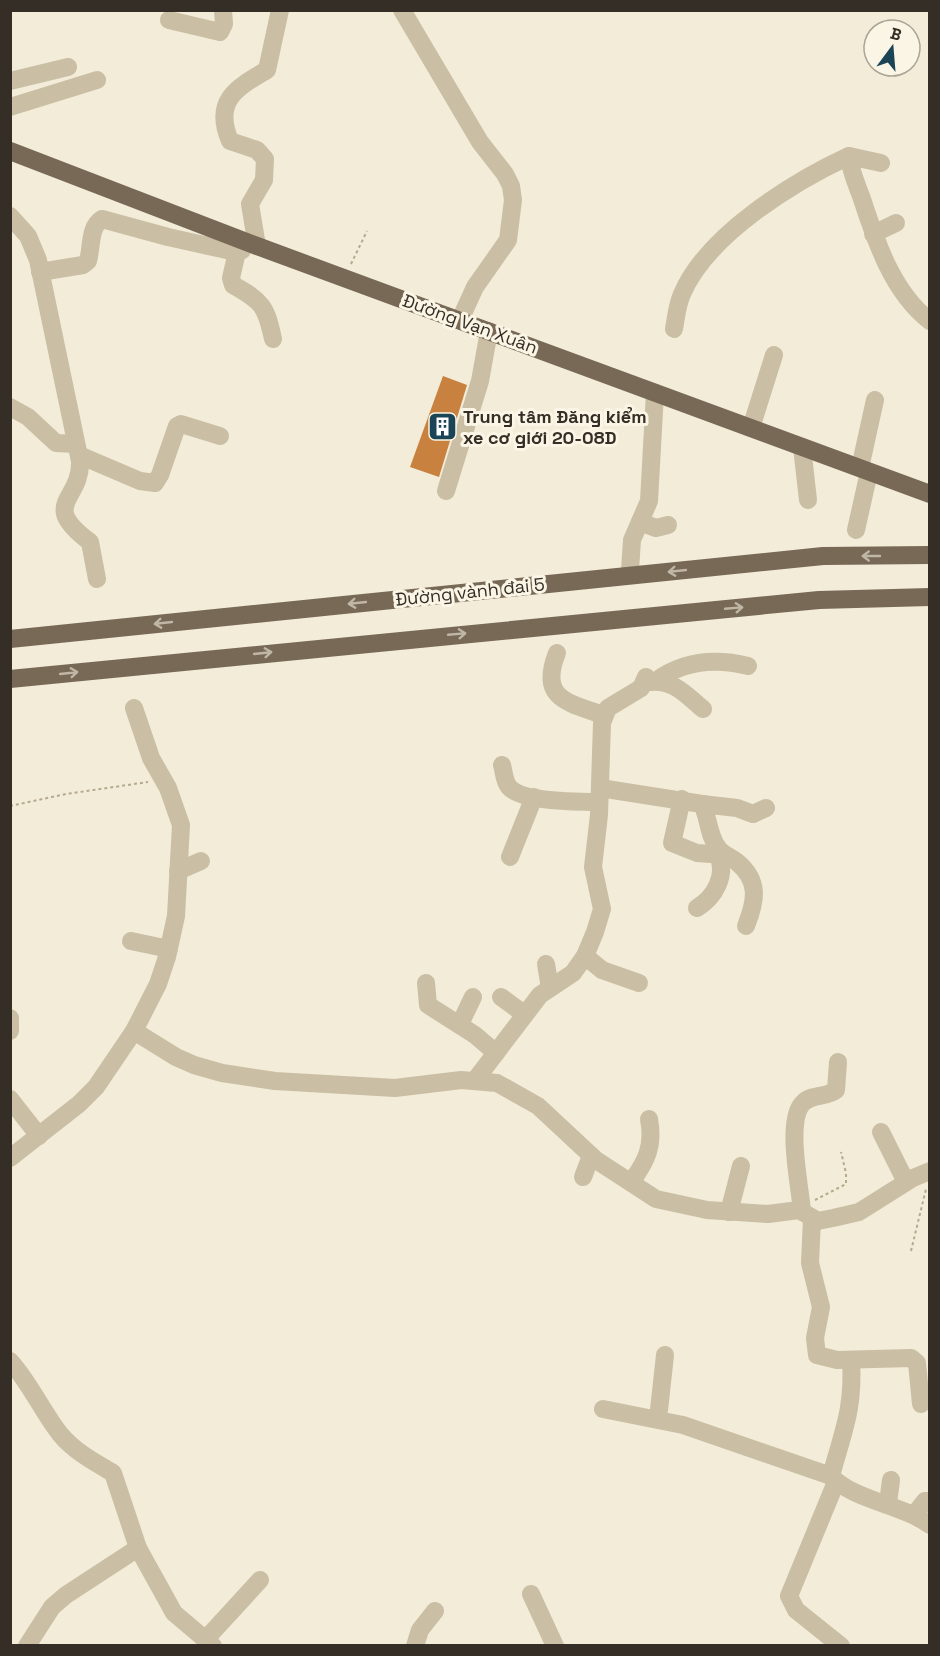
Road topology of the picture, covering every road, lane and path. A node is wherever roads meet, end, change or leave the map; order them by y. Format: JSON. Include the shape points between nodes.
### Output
{"nodes":[{"id":1,"x":223,"y":10,"type":"edge"},
{"id":2,"x":280,"y":10,"type":"edge"},
{"id":3,"x":402,"y":10,"type":"edge"},
{"id":4,"x":169,"y":20,"type":"dead end"},
{"id":5,"x":68,"y":68,"type":"dead end"},
{"id":6,"x":97,"y":80,"type":"dead end"},
{"id":7,"x":10,"y":81,"type":"edge"},
{"id":8,"x":10,"y":107,"type":"edge"},
{"id":9,"x":15,"y":153,"type":"edge"},
{"id":10,"x":849,"y":156,"type":"junction"},
{"id":11,"x":880,"y":163,"type":"dead end"},
{"id":12,"x":10,"y":216,"type":"edge"},
{"id":13,"x":897,"y":223,"type":"dead end"},
{"id":14,"x":367,"y":231,"type":"dead end"},
{"id":15,"x":873,"y":234,"type":"junction"},
{"id":16,"x":246,"y":248,"type":"junction"},
{"id":17,"x":40,"y":272,"type":"junction"},
{"id":18,"x":345,"y":278,"type":"junction"},
{"id":19,"x":460,"y":320,"type":"junction"},
{"id":20,"x":930,"y":321,"type":"edge"},
{"id":21,"x":674,"y":330,"type":"dead end"},
{"id":22,"x":489,"y":331,"type":"junction"},
{"id":23,"x":273,"y":339,"type":"dead end"},
{"id":24,"x":774,"y":355,"type":"dead end"},
{"id":25,"x":656,"y":393,"type":"junction"},
{"id":26,"x":875,"y":400,"type":"dead end"},
{"id":27,"x":10,"y":407,"type":"edge"},
{"id":28,"x":751,"y":428,"type":"junction"},
{"id":29,"x":219,"y":436,"type":"dead end"},
{"id":30,"x":802,"y":447,"type":"junction"},
{"id":31,"x":77,"y":450,"type":"junction"},
{"id":32,"x":865,"y":470,"type":"junction"},
{"id":33,"x":446,"y":491,"type":"dead end"},
{"id":34,"x":930,"y":494,"type":"edge"},
{"id":35,"x":808,"y":500,"type":"dead end"},
{"id":36,"x":640,"y":522,"type":"junction"},
{"id":37,"x":668,"y":525,"type":"dead end"},
{"id":38,"x":856,"y":530,"type":"dead end"},
{"id":39,"x":930,"y":555,"type":"edge"},
{"id":40,"x":630,"y":570,"type":"dead end"},
{"id":41,"x":97,"y":579,"type":"dead end"},
{"id":42,"x":930,"y":597,"type":"edge"},
{"id":43,"x":10,"y":639,"type":"edge"},
{"id":44,"x":557,"y":652,"type":"dead end"},
{"id":45,"x":748,"y":666,"type":"dead end"},
{"id":46,"x":10,"y":679,"type":"edge"},
{"id":47,"x":649,"y":681,"type":"junction"},
{"id":48,"x":134,"y":708,"type":"dead end"},
{"id":49,"x":703,"y":709,"type":"dead end"},
{"id":50,"x":603,"y":715,"type":"junction"},
{"id":51,"x":502,"y":765,"type":"dead end"},
{"id":52,"x":162,"y":779,"type":"junction"},
{"id":53,"x":600,"y":795,"type":"junction"},
{"id":54,"x":534,"y":797,"type":"junction"},
{"id":55,"x":682,"y":799,"type":"junction"},
{"id":56,"x":702,"y":804,"type":"junction"},
{"id":57,"x":10,"y":806,"type":"edge"},
{"id":58,"x":766,"y":808,"type":"dead end"},
{"id":59,"x":721,"y":855,"type":"junction"},
{"id":60,"x":510,"y":857,"type":"dead end"},
{"id":61,"x":201,"y":861,"type":"dead end"},
{"id":62,"x":178,"y":872,"type":"junction"},
{"id":63,"x":697,"y":908,"type":"dead end"},
{"id":64,"x":746,"y":926,"type":"dead end"},
{"id":65,"x":131,"y":941,"type":"dead end"},
{"id":66,"x":169,"y":949,"type":"junction"},
{"id":67,"x":585,"y":956,"type":"junction"},
{"id":68,"x":546,"y":964,"type":"dead end"},
{"id":69,"x":426,"y":983,"type":"dead end"},
{"id":70,"x":639,"y":983,"type":"dead end"},
{"id":71,"x":550,"y":988,"type":"junction"},
{"id":72,"x":473,"y":997,"type":"dead end"},
{"id":73,"x":501,"y":998,"type":"dead end"},
{"id":74,"x":524,"y":1014,"type":"junction"},
{"id":75,"x":10,"y":1018,"type":"edge"},
{"id":76,"x":460,"y":1024,"type":"junction"},
{"id":77,"x":10,"y":1030,"type":"edge"},
{"id":78,"x":134,"y":1031,"type":"junction"},
{"id":79,"x":496,"y":1053,"type":"junction"},
{"id":80,"x":838,"y":1062,"type":"dead end"},
{"id":81,"x":476,"y":1079,"type":"junction"},
{"id":82,"x":10,"y":1100,"type":"edge"},
{"id":83,"x":649,"y":1119,"type":"dead end"},
{"id":84,"x":881,"y":1132,"type":"dead end"},
{"id":85,"x":39,"y":1136,"type":"junction"},
{"id":86,"x":841,"y":1152,"type":"dead end"},
{"id":87,"x":591,"y":1156,"type":"junction"},
{"id":88,"x":10,"y":1158,"type":"edge"},
{"id":89,"x":741,"y":1166,"type":"dead end"},
{"id":90,"x":583,"y":1177,"type":"dead end"},
{"id":91,"x":928,"y":1178,"type":"edge"},
{"id":92,"x":631,"y":1182,"type":"junction"},
{"id":93,"x":906,"y":1182,"type":"junction"},
{"id":94,"x":729,"y":1212,"type":"junction"},
{"id":95,"x":805,"y":1212,"type":"junction"},
{"id":96,"x":911,"y":1251,"type":"dead end"},
{"id":97,"x":665,"y":1354,"type":"dead end"},
{"id":98,"x":851,"y":1360,"type":"junction"},
{"id":99,"x":10,"y":1361,"type":"edge"},
{"id":100,"x":921,"y":1404,"type":"dead end"},
{"id":101,"x":603,"y":1409,"type":"dead end"},
{"id":102,"x":658,"y":1415,"type":"junction"},
{"id":103,"x":833,"y":1479,"type":"junction"},
{"id":104,"x":891,"y":1480,"type":"dead end"},
{"id":105,"x":930,"y":1501,"type":"edge"},
{"id":106,"x":888,"y":1503,"type":"junction"},
{"id":107,"x":914,"y":1515,"type":"junction"},
{"id":108,"x":930,"y":1525,"type":"edge"},
{"id":109,"x":138,"y":1548,"type":"junction"},
{"id":110,"x":260,"y":1580,"type":"dead end"},
{"id":111,"x":531,"y":1594,"type":"dead end"},
{"id":112,"x":435,"y":1611,"type":"dead end"},
{"id":113,"x":208,"y":1642,"type":"edge"},
{"id":114,"x":27,"y":1646,"type":"edge"},
{"id":115,"x":415,"y":1646,"type":"edge"},
{"id":116,"x":555,"y":1646,"type":"edge"},
{"id":117,"x":841,"y":1646,"type":"edge"}],
"edges":[{"from":1,"to":4,"type":"street","via":[[220,32]]},
{"from":2,"to":16,"type":"street","via":[[267,70],[228,96],[225,105],[230,141],[257,150],[265,159],[264,180],[250,204]]},
{"from":3,"to":19,"type":"street","via":[[474,132],[511,186],[508,240],[475,288]]},
{"from":5,"to":7,"type":"street"},
{"from":6,"to":8,"type":"street"},
{"from":9,"to":16,"type":"main road","name":"Đường Vạn Xuân"},
{"from":10,"to":11,"type":"street"},
{"from":10,"to":15,"type":"street"},
{"from":10,"to":21,"type":"street","via":[[802,178],[731,232],[690,279],[682,294]]},
{"from":12,"to":17,"type":"street","via":[[28,236]]},
{"from":13,"to":15,"type":"street"},
{"from":14,"to":18,"type":"path"},
{"from":15,"to":20,"type":"street","via":[[887,265],[910,300]]},
{"from":16,"to":17,"type":"street","via":[[168,237],[102,219],[93,233],[88,261]]},
{"from":16,"to":18,"type":"main road","name":"Đường Vạn Xuân"},
{"from":16,"to":23,"type":"street","via":[[231,278],[233,285],[263,304]]},
{"from":17,"to":31,"type":"street"},
{"from":18,"to":19,"type":"main road","name":"Đường Vạn Xuân"},
{"from":19,"to":22,"type":"main road","name":"Đường Vạn Xuân"},
{"from":22,"to":25,"type":"main road","name":"Đường Vạn Xuân"},
{"from":22,"to":33,"type":"street","via":[[480,381]]},
{"from":24,"to":28,"type":"street"},
{"from":25,"to":28,"type":"main road","name":"Đường Vạn Xuân"},
{"from":25,"to":36,"type":"street","via":[[649,501]]},
{"from":26,"to":32,"type":"street"},
{"from":27,"to":31,"type":"street","via":[[28,417],[56,443]]},
{"from":28,"to":30,"type":"main road","name":"Đường Vạn Xuân"},
{"from":29,"to":31,"type":"street","via":[[177,426],[154,483],[140,481]]},
{"from":30,"to":32,"type":"main road","name":"Đường Vạn Xuân"},
{"from":30,"to":35,"type":"street"},
{"from":31,"to":41,"type":"street","via":[[80,468],[67,496],[65,515],[75,531],[90,542]]},
{"from":32,"to":34,"type":"main road","name":"Đường Vạn Xuân"},
{"from":32,"to":38,"type":"street"},
{"from":36,"to":37,"type":"street","via":[[657,528]]},
{"from":36,"to":40,"type":"street","via":[[629,555]]},
{"from":39,"to":43,"type":"main road","name":"Đường vành đai 5","one_way":true,"via":[[824,556]]},
{"from":46,"to":42,"type":"main road","one_way":true,"via":[[807,601]]},
{"from":44,"to":50,"type":"street","via":[[549,680],[554,691],[579,707]]},
{"from":45,"to":47,"type":"street","via":[[728,661],[684,665]]},
{"from":47,"to":49,"type":"street","via":[[674,685]]},
{"from":47,"to":50,"type":"street"},
{"from":48,"to":52,"type":"street"},
{"from":50,"to":53,"type":"street"},
{"from":51,"to":54,"type":"street","via":[[511,790]]},
{"from":52,"to":57,"type":"path"},
{"from":52,"to":62,"type":"street","via":[[181,825]]},
{"from":53,"to":54,"type":"street","via":[[549,800]]},
{"from":53,"to":55,"type":"street"},
{"from":53,"to":67,"type":"street","via":[[593,867],[602,909]]},
{"from":54,"to":60,"type":"street"},
{"from":55,"to":56,"type":"street"},
{"from":55,"to":59,"type":"street","via":[[672,843],[697,853]]},
{"from":56,"to":58,"type":"street","via":[[753,814]]},
{"from":56,"to":59,"type":"street"},
{"from":59,"to":63,"type":"street","via":[[721,878],[709,901]]},
{"from":59,"to":64,"type":"street","via":[[744,868],[755,890],[755,905]]},
{"from":61,"to":62,"type":"street"},
{"from":62,"to":66,"type":"street","via":[[176,916]]},
{"from":65,"to":66,"type":"street"},
{"from":66,"to":78,"type":"street","via":[[158,984]]},
{"from":67,"to":70,"type":"street","via":[[602,970]]},
{"from":67,"to":71,"type":"street","via":[[573,973]]},
{"from":68,"to":71,"type":"street"},
{"from":69,"to":76,"type":"street","via":[[428,1005]]},
{"from":71,"to":74,"type":"street"},
{"from":72,"to":76,"type":"street"},
{"from":73,"to":74,"type":"street"},
{"from":74,"to":79,"type":"street"},
{"from":75,"to":77,"type":"street"},
{"from":76,"to":79,"type":"street"},
{"from":78,"to":81,"type":"street","via":[[194,1065],[275,1081],[395,1088]]},
{"from":78,"to":85,"type":"street","via":[[96,1087]]},
{"from":79,"to":81,"type":"street"},
{"from":80,"to":95,"type":"street","via":[[836,1090],[808,1099],[798,1112],[795,1154]]},
{"from":81,"to":87,"type":"street","via":[[496,1083],[538,1106]]},
{"from":82,"to":85,"type":"street"},
{"from":83,"to":92,"type":"street","via":[[650,1151]]},
{"from":84,"to":93,"type":"street"},
{"from":85,"to":88,"type":"street"},
{"from":86,"to":95,"type":"path","via":[[846,1184]]},
{"from":87,"to":90,"type":"street"},
{"from":87,"to":92,"type":"street"},
{"from":89,"to":94,"type":"street"},
{"from":91,"to":93,"type":"street"},
{"from":91,"to":96,"type":"path"},
{"from":92,"to":94,"type":"street","via":[[664,1202]]},
{"from":93,"to":95,"type":"street","via":[[859,1212],[826,1220]]},
{"from":94,"to":95,"type":"street"},
{"from":95,"to":98,"type":"street","via":[[810,1263],[821,1307],[814,1349],[817,1356]]},
{"from":97,"to":102,"type":"street"},
{"from":98,"to":100,"type":"street","via":[[911,1358],[917,1363]]},
{"from":98,"to":103,"type":"street","via":[[853,1392],[849,1421]]},
{"from":99,"to":109,"type":"street","via":[[62,1436],[83,1456],[112,1473]]},
{"from":101,"to":102,"type":"street"},
{"from":102,"to":103,"type":"street"},
{"from":103,"to":106,"type":"street"},
{"from":103,"to":117,"type":"street","via":[[789,1596],[796,1610]]},
{"from":104,"to":106,"type":"street"},
{"from":105,"to":107,"type":"street","via":[[925,1501]]},
{"from":106,"to":107,"type":"street"},
{"from":107,"to":108,"type":"street"},
{"from":109,"to":113,"type":"street","via":[[174,1612]]},
{"from":109,"to":114,"type":"street","via":[[52,1607]]},
{"from":110,"to":113,"type":"street"},
{"from":111,"to":116,"type":"street"},
{"from":112,"to":115,"type":"street","via":[[420,1630]]}]}
